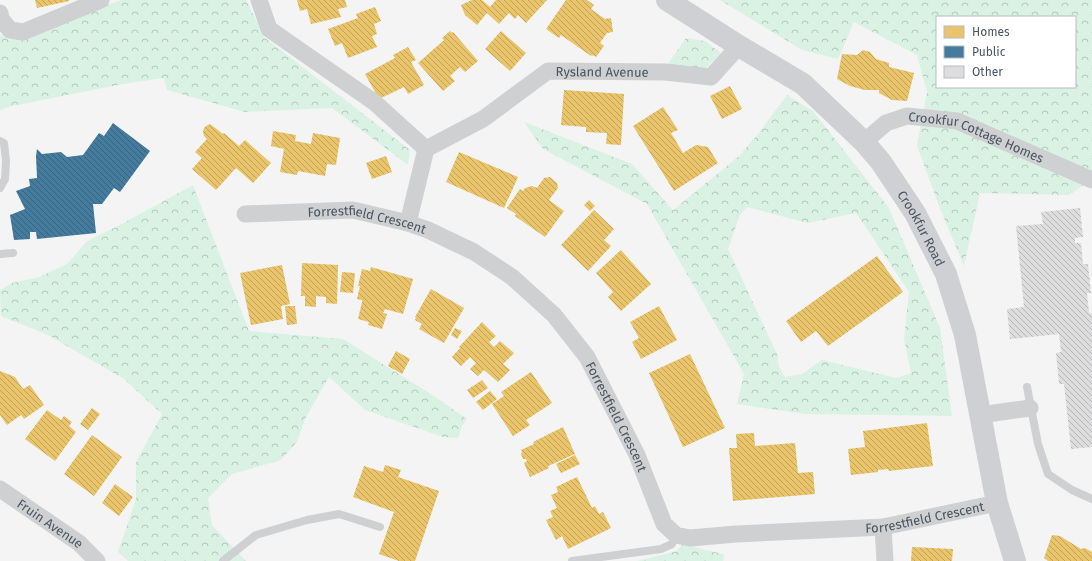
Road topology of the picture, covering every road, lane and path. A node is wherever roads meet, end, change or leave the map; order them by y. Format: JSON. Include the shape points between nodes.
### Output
{"nodes":[{"id":1,"x":101,"y":0,"type":"edge"},
{"id":2,"x":259,"y":0,"type":"edge"},
{"id":3,"x":667,"y":0,"type":"edge"},
{"id":4,"x":0,"y":13,"type":"edge"},
{"id":5,"x":739,"y":46,"type":"junction"},
{"id":6,"x":0,"y":141,"type":"edge"},
{"id":7,"x":864,"y":142,"type":"junction"},
{"id":8,"x":426,"y":149,"type":"junction"},
{"id":9,"x":1092,"y":180,"type":"edge"},
{"id":10,"x":0,"y":188,"type":"edge"},
{"id":11,"x":245,"y":214,"type":"dead end"},
{"id":12,"x":408,"y":223,"type":"junction"},
{"id":13,"x":13,"y":253,"type":"dead end"},
{"id":14,"x":0,"y":254,"type":"edge"},
{"id":15,"x":1027,"y":387,"type":"dead end"},
{"id":16,"x":1030,"y":408,"type":"junction"},
{"id":17,"x":980,"y":414,"type":"junction"},
{"id":18,"x":0,"y":489,"type":"edge"},
{"id":19,"x":1092,"y":499,"type":"edge"},
{"id":20,"x":998,"y":503,"type":"junction"},
{"id":21,"x":883,"y":526,"type":"junction"},
{"id":22,"x":380,"y":527,"type":"dead end"},
{"id":23,"x":676,"y":535,"type":"junction"},
{"id":24,"x":97,"y":561,"type":"edge"},
{"id":25,"x":223,"y":561,"type":"edge"},
{"id":26,"x":572,"y":561,"type":"edge"},
{"id":27,"x":885,"y":561,"type":"edge"},
{"id":28,"x":1015,"y":561,"type":"edge"}],
"edges":[{"from":1,"to":4,"type":"street","via":[[23,32],[10,30]]},
{"from":2,"to":8,"type":"street","via":[[269,29],[374,102]]},
{"from":3,"to":5,"type":"street","name":"Crookfur Road"},
{"from":5,"to":7,"type":"street","name":"Crookfur Road","via":[[803,84]]},
{"from":5,"to":8,"type":"street","name":"Rysland Avenue","via":[[711,77],[665,72],[548,71],[483,119]]},
{"from":6,"to":10,"type":"lane","via":[[4,143],[6,161],[5,179]]},
{"from":7,"to":9,"type":"street","name":"Crookfur Cottage Homes","via":[[886,123],[907,116],[957,121]]},
{"from":7,"to":17,"type":"street","name":"Crookfur Road","via":[[881,162],[915,213],[946,274],[965,336]]},
{"from":8,"to":12,"type":"street"},
{"from":11,"to":12,"type":"street","name":"Forrestfield Crescent","via":[[353,210]]},
{"from":12,"to":23,"type":"street","name":"Forrestfield Crescent","via":[[474,252],[512,277],[554,315],[587,357],[637,455],[664,524]]},
{"from":13,"to":14,"type":"lane"},
{"from":15,"to":16,"type":"lane"},
{"from":16,"to":17,"type":"street"},
{"from":16,"to":19,"type":"lane","via":[[1048,474],[1072,490]]},
{"from":17,"to":20,"type":"street","name":"Crookfur Road"},
{"from":18,"to":24,"type":"street","name":"Fruin Avenue","via":[[79,544]]},
{"from":20,"to":21,"type":"street","name":"Forrestfield Crescent"},
{"from":20,"to":28,"type":"street","name":"Crookfur Road"},
{"from":21,"to":23,"type":"street","name":"Forrestfield Crescent","via":[[690,538]]},
{"from":21,"to":27,"type":"street"},
{"from":22,"to":25,"type":"lane","via":[[339,514],[307,520],[256,535]]},
{"from":23,"to":26,"type":"lane","via":[[672,544],[661,549]]}]}
